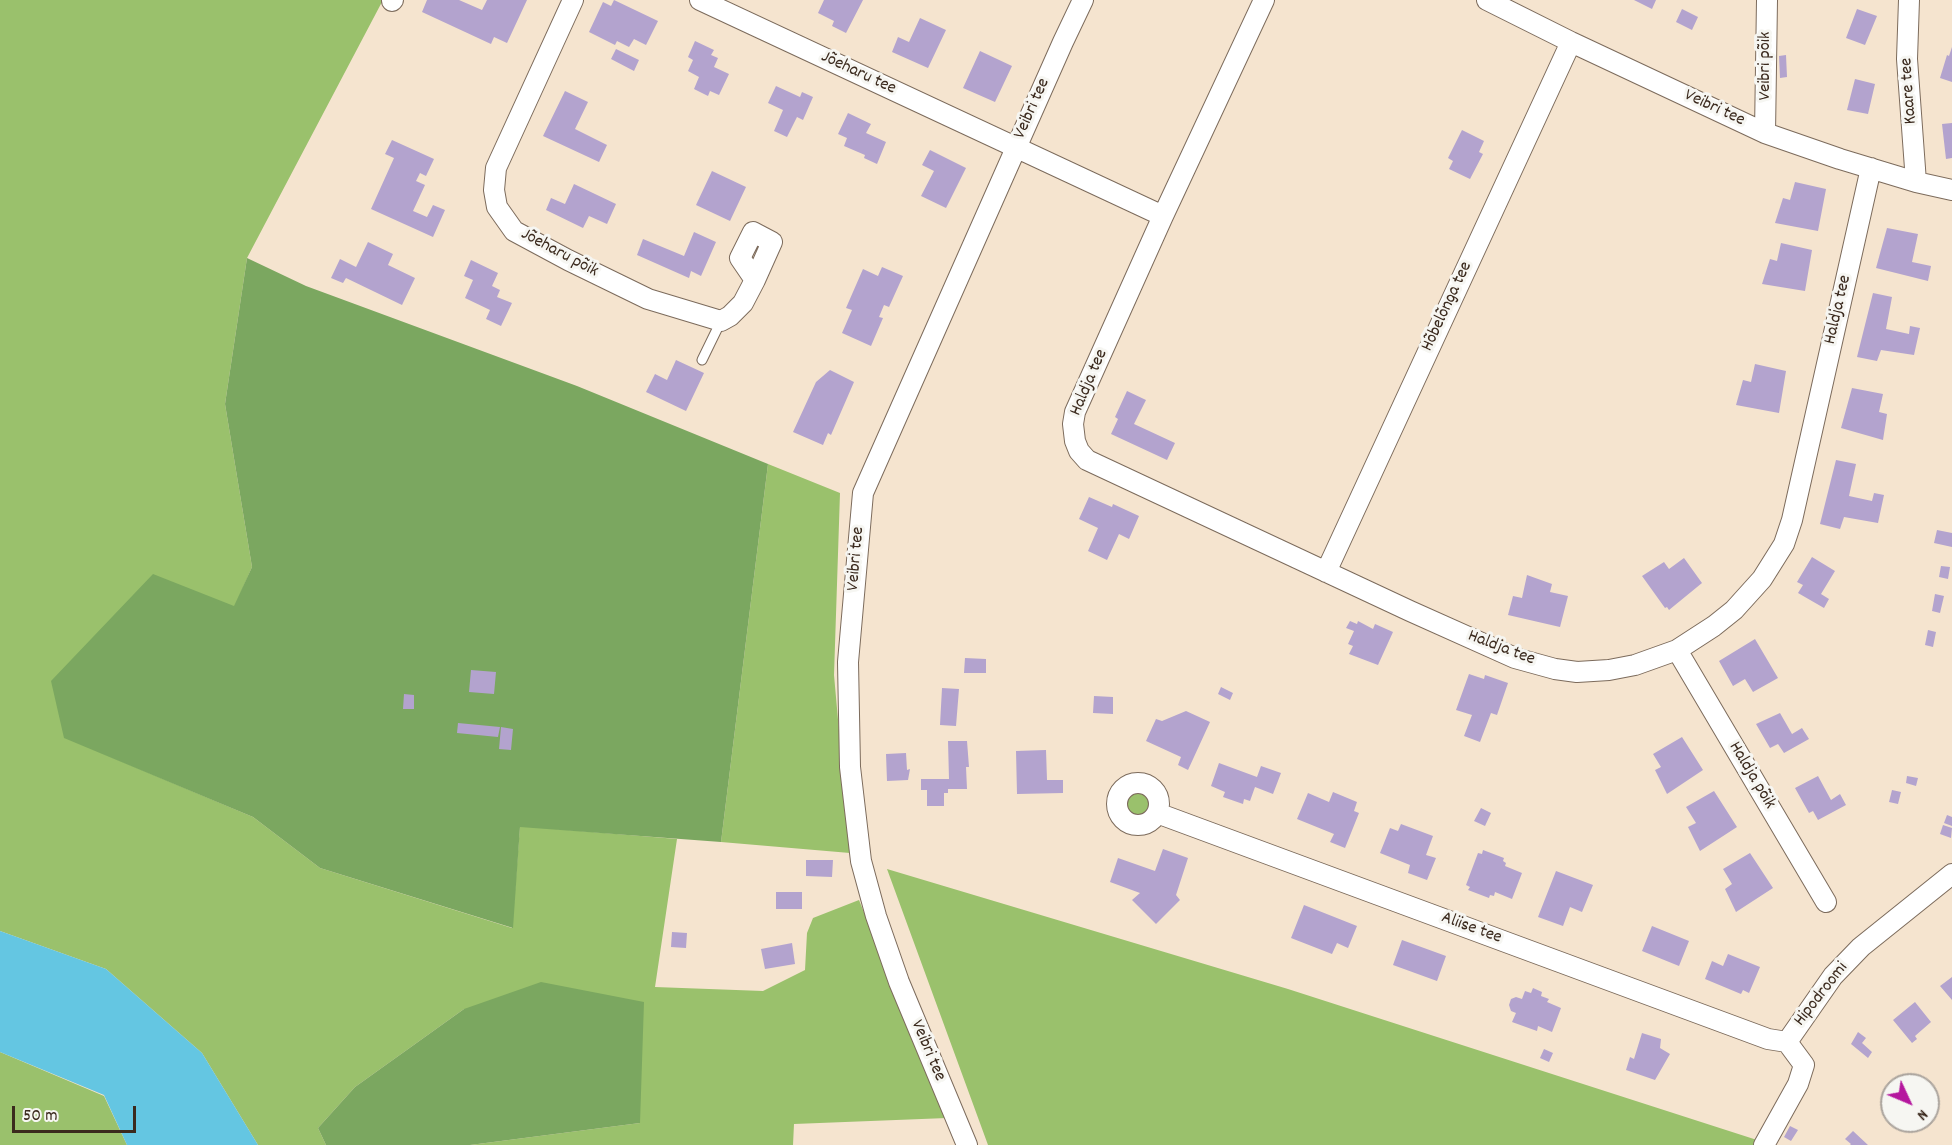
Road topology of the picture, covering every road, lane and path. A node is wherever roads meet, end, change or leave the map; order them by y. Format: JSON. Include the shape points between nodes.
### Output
{"nodes":[{"id":1,"x":573,"y":0,"type":"edge"},
{"id":2,"x":700,"y":0,"type":"edge"},
{"id":3,"x":1083,"y":0,"type":"edge"},
{"id":4,"x":1264,"y":0,"type":"edge"},
{"id":5,"x":1487,"y":0,"type":"edge"},
{"id":6,"x":1767,"y":0,"type":"edge"},
{"id":7,"x":1909,"y":0,"type":"edge"},
{"id":8,"x":1570,"y":42,"type":"junction"},
{"id":9,"x":1765,"y":133,"type":"junction"},
{"id":10,"x":1016,"y":147,"type":"junction"},
{"id":11,"x":1871,"y":168,"type":"junction"},
{"id":12,"x":1916,"y":182,"type":"junction"},
{"id":13,"x":1952,"y":190,"type":"edge"},
{"id":14,"x":1163,"y":216,"type":"junction"},
{"id":15,"x":755,"y":280,"type":"dead end"},
{"id":16,"x":721,"y":321,"type":"junction"},
{"id":17,"x":702,"y":360,"type":"dead end"},
{"id":18,"x":1326,"y":572,"type":"junction"},
{"id":19,"x":1677,"y":650,"type":"junction"},
{"id":20,"x":1157,"y":813,"type":"dead end"},
{"id":21,"x":1952,"y":874,"type":"edge"},
{"id":22,"x":1826,"y":902,"type":"dead end"},
{"id":23,"x":1787,"y":1042,"type":"junction"},
{"id":24,"x":967,"y":1145,"type":"edge"},
{"id":25,"x":1764,"y":1145,"type":"edge"}],
"edges":[{"from":1,"to":16,"type":"street","name":"Jõeharu põik","via":[[496,168],[497,207],[514,231],[568,260],[648,299]]},
{"from":2,"to":10,"type":"street","name":"Jõeharu tee"},
{"from":3,"to":10,"type":"street","name":"Veibri tee"},
{"from":4,"to":14,"type":"street","name":"Haldja tee"},
{"from":5,"to":8,"type":"street","name":"Veibri tee"},
{"from":6,"to":9,"type":"street","name":"Veibri põik"},
{"from":7,"to":12,"type":"street","name":"Kaare tee","via":[[1907,59]]},
{"from":8,"to":9,"type":"street","name":"Veibri tee"},
{"from":8,"to":18,"type":"street","name":"Hõbelõnga tee"},
{"from":9,"to":11,"type":"street","name":"Veibri tee"},
{"from":10,"to":14,"type":"street"},
{"from":10,"to":24,"type":"street","name":"Veibri tee","via":[[863,493],[848,662],[850,767],[861,861],[899,982]]},
{"from":11,"to":12,"type":"street","name":"Veibri tee"},
{"from":11,"to":19,"type":"street","name":"Haldja tee","via":[[1784,544],[1762,579],[1734,610]]},
{"from":12,"to":13,"type":"street","name":"Veibri tee"},
{"from":14,"to":18,"type":"street","name":"Haldja tee","via":[[1075,412],[1073,433],[1079,451],[1087,460]]},
{"from":15,"to":16,"type":"street","via":[[743,303]]},
{"from":16,"to":17,"type":"lane"},
{"from":18,"to":19,"type":"street","name":"Haldja tee","via":[[1515,658],[1555,669],[1609,670]]},
{"from":19,"to":22,"type":"street","name":"Haldja põik"},
{"from":20,"to":23,"type":"street","name":"Aliise tee","via":[[1768,1040]]},
{"from":21,"to":23,"type":"street","name":"Hipodroomi","via":[[1861,947],[1833,976]]},
{"from":23,"to":25,"type":"street","name":"Hipodroomi","via":[[1804,1065],[1798,1084]]}]}
